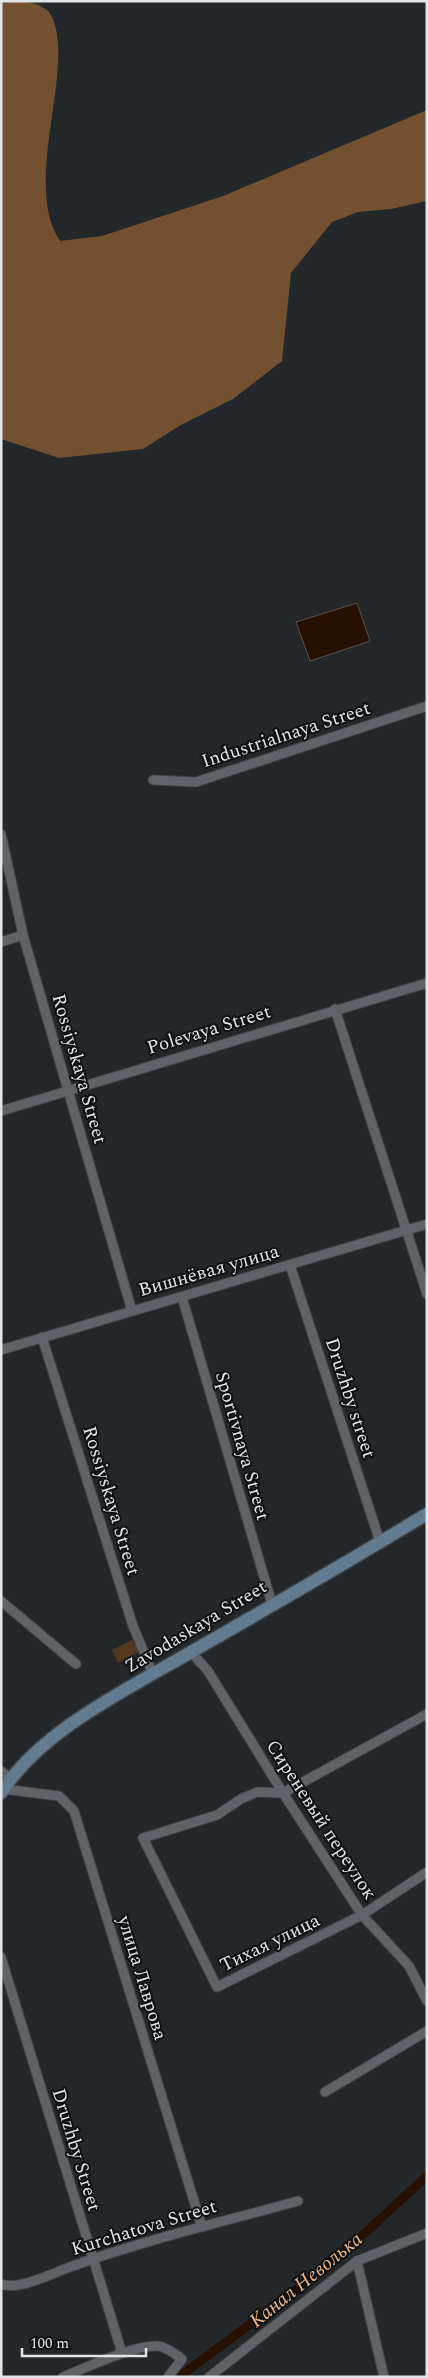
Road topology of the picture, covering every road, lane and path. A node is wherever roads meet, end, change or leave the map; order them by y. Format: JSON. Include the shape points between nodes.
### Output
{"nodes":[{"id":1,"x":426,"y":708,"type":"edge"},
{"id":2,"x":153,"y":780,"type":"dead end"},
{"id":3,"x":1,"y":834,"type":"edge"},
{"id":4,"x":23,"y":935,"type":"junction"},
{"id":5,"x":1,"y":942,"type":"edge"},
{"id":6,"x":427,"y":983,"type":"edge"},
{"id":7,"x":335,"y":1009,"type":"junction"},
{"id":8,"x":69,"y":1090,"type":"junction"},
{"id":9,"x":1,"y":1111,"type":"edge"},
{"id":10,"x":427,"y":1224,"type":"edge"},
{"id":11,"x":406,"y":1231,"type":"junction"},
{"id":12,"x":290,"y":1265,"type":"junction"},
{"id":13,"x":427,"y":1294,"type":"edge"},
{"id":14,"x":182,"y":1297,"type":"junction"},
{"id":15,"x":132,"y":1311,"type":"junction"},
{"id":16,"x":42,"y":1337,"type":"junction"},
{"id":17,"x":1,"y":1350,"type":"edge"},
{"id":18,"x":427,"y":1514,"type":"edge"},
{"id":19,"x":380,"y":1542,"type":"junction"},
{"id":20,"x":1,"y":1601,"type":"edge"},
{"id":21,"x":272,"y":1604,"type":"junction"},
{"id":22,"x":192,"y":1652,"type":"junction"},
{"id":23,"x":76,"y":1664,"type":"dead end"},
{"id":24,"x":153,"y":1674,"type":"junction"},
{"id":25,"x":427,"y":1714,"type":"edge"},
{"id":26,"x":6,"y":1774,"type":"edge"},
{"id":27,"x":2,"y":1791,"type":"edge"},
{"id":28,"x":283,"y":1793,"type":"junction"},
{"id":29,"x":427,"y":1872,"type":"edge"},
{"id":30,"x":362,"y":1915,"type":"junction"},
{"id":31,"x":1,"y":1957,"type":"edge"},
{"id":32,"x":427,"y":2002,"type":"edge"},
{"id":33,"x":427,"y":2031,"type":"edge"},
{"id":34,"x":325,"y":2092,"type":"dead end"},
{"id":35,"x":298,"y":2201,"type":"dead end"},
{"id":36,"x":202,"y":2227,"type":"junction"},
{"id":37,"x":427,"y":2233,"type":"edge"},
{"id":38,"x":92,"y":2259,"type":"junction"},
{"id":39,"x":357,"y":2261,"type":"junction"},
{"id":40,"x":1,"y":2284,"type":"edge"},
{"id":41,"x":122,"y":2353,"type":"junction"},
{"id":42,"x":63,"y":2377,"type":"edge"},
{"id":43,"x":168,"y":2377,"type":"edge"},
{"id":44,"x":209,"y":2377,"type":"edge"},
{"id":45,"x":384,"y":2377,"type":"edge"}],
"edges":[{"from":1,"to":2,"type":"street","name":"Industrialnaya Street","via":[[196,782]]},
{"from":3,"to":4,"type":"street","name":"Rossiyskaya Street"},
{"from":4,"to":5,"type":"street"},
{"from":4,"to":8,"type":"street","name":"Rossiyskaya Street"},
{"from":6,"to":7,"type":"street","name":"Polevaya Street"},
{"from":7,"to":8,"type":"street","name":"Polevaya Street"},
{"from":7,"to":11,"type":"street"},
{"from":8,"to":9,"type":"street","name":"Polevaya Street"},
{"from":8,"to":15,"type":"street","name":"Rossiyskaya Street"},
{"from":10,"to":11,"type":"street","name":"Вишнёвая улица"},
{"from":11,"to":12,"type":"street","name":"Вишнёвая улица"},
{"from":11,"to":13,"type":"street"},
{"from":12,"to":14,"type":"street","name":"Вишнёвая улица"},
{"from":12,"to":19,"type":"street","name":"Druzhby street"},
{"from":14,"to":15,"type":"street","name":"Вишнёвая улица"},
{"from":14,"to":21,"type":"street","name":"Sportivnaya Street"},
{"from":15,"to":16,"type":"street","name":"Вишнёвая улица"},
{"from":16,"to":17,"type":"street","name":"Вишнёвая улица"},
{"from":16,"to":24,"type":"street","name":"Rossiyskaya Street","via":[[133,1626]]},
{"from":18,"to":19,"type":"main road","name":"Zavodaskaya Street"},
{"from":19,"to":21,"type":"main road","name":"Zavodaskaya Street"},
{"from":20,"to":23,"type":"street"},
{"from":21,"to":22,"type":"main road","name":"Zavodaskaya Street"},
{"from":22,"to":24,"type":"main road","name":"Zavodaskaya Street"},
{"from":22,"to":28,"type":"street","name":"Сиреневый переулок","via":[[208,1671]]},
{"from":24,"to":26,"type":"main road","name":"Zavodaskaya Street","via":[[58,1732],[20,1766]]},
{"from":25,"to":28,"type":"street"},
{"from":26,"to":27,"type":"main road","name":"Zavodaskaya Street"},
{"from":27,"to":36,"type":"street","name":"улица Лаврова","via":[[59,1796],[74,1812]]},
{"from":28,"to":30,"type":"street","name":"Сиреневый переулок"},
{"from":28,"to":30,"type":"street","name":"Тихая улица","via":[[256,1792],[217,1815],[143,1838],[218,1987]]},
{"from":29,"to":30,"type":"street","name":"Тихая улица"},
{"from":30,"to":32,"type":"street","name":"Сиреневый переулок","via":[[408,1966]]},
{"from":31,"to":38,"type":"street","name":"Druzhby Street"},
{"from":33,"to":34,"type":"street"},
{"from":35,"to":36,"type":"street","name":"Kurchatova Street"},
{"from":36,"to":38,"type":"street","name":"Kurchatova Street"},
{"from":37,"to":39,"type":"street"},
{"from":38,"to":40,"type":"street","name":"Kurchatova Street","via":[[25,2284],[8,2287]]},
{"from":38,"to":41,"type":"street","name":"Druzhby Street"},
{"from":39,"to":44,"type":"street"},
{"from":39,"to":45,"type":"street"},
{"from":41,"to":42,"type":"street"},
{"from":41,"to":43,"type":"street","via":[[158,2346],[171,2351],[182,2358]]}]}
